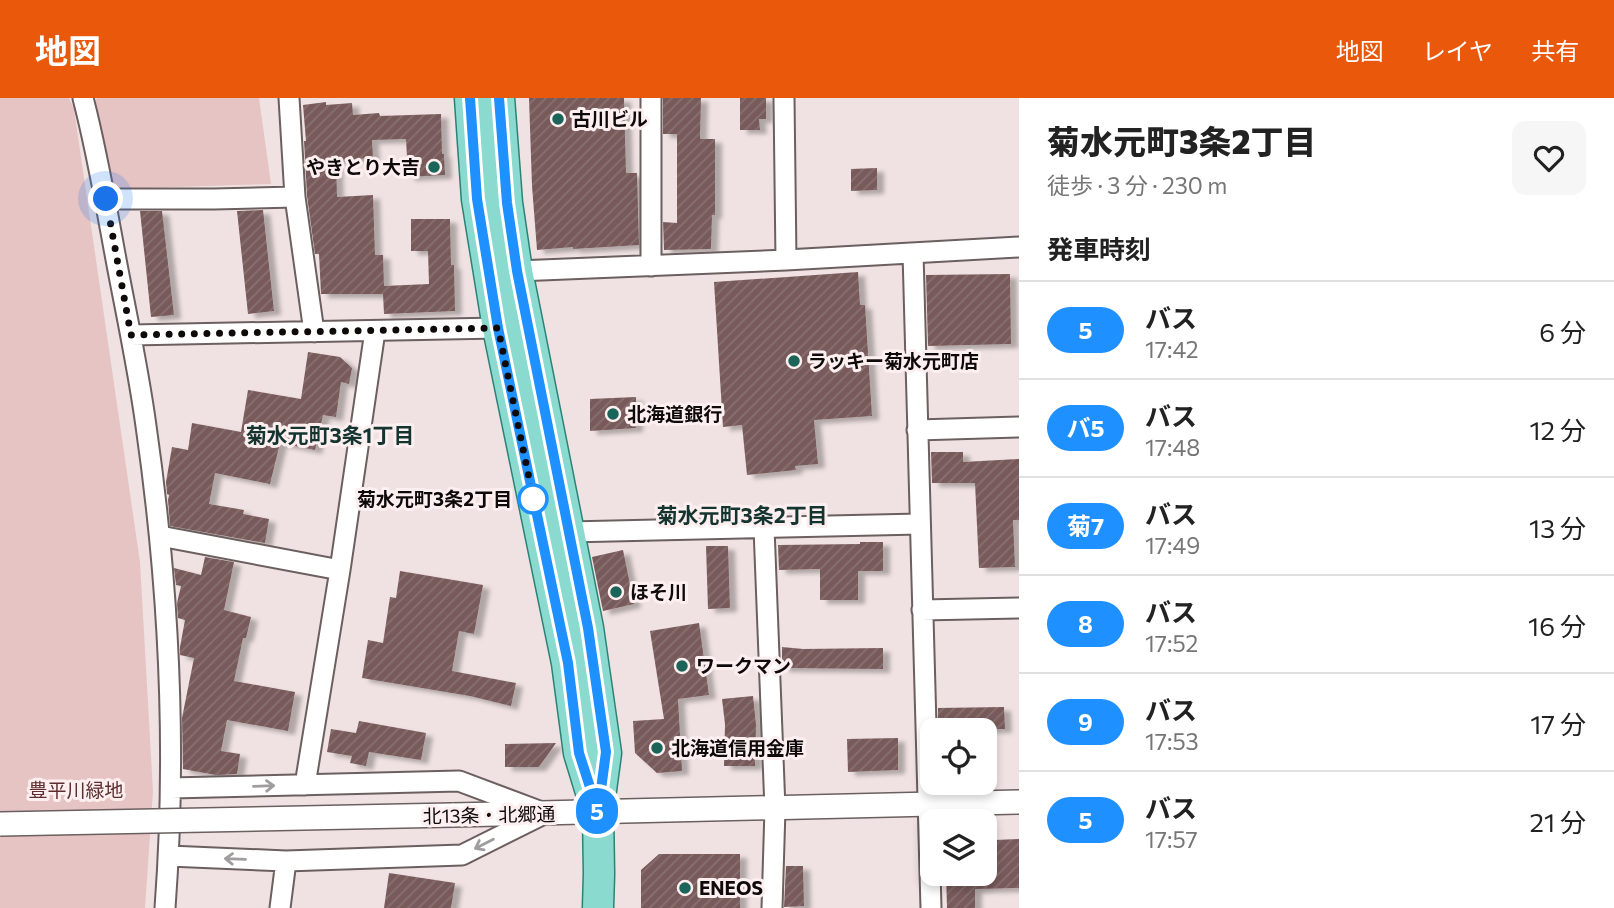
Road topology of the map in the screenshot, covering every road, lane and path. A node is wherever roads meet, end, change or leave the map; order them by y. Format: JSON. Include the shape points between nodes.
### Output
{"nodes":[{"id":1,"x":83,"y":98,"type":"edge"},
{"id":2,"x":289,"y":98,"type":"edge"},
{"id":3,"x":470,"y":98,"type":"edge"},
{"id":4,"x":499,"y":98,"type":"edge"},
{"id":5,"x":651,"y":98,"type":"edge"},
{"id":6,"x":784,"y":98,"type":"edge"},
{"id":7,"x":295,"y":197,"type":"junction"},
{"id":8,"x":106,"y":199,"type":"junction"},
{"id":9,"x":1019,"y":247,"type":"edge"},
{"id":10,"x":913,"y":253,"type":"junction"},
{"id":11,"x":786,"y":260,"type":"junction"},
{"id":12,"x":651,"y":266,"type":"junction"},
{"id":13,"x":517,"y":271,"type":"junction"},
{"id":14,"x":498,"y":328,"type":"junction"},
{"id":15,"x":314,"y":331,"type":"junction"},
{"id":16,"x":375,"y":331,"type":"junction"},
{"id":17,"x":131,"y":335,"type":"junction"},
{"id":18,"x":1019,"y":427,"type":"edge"},
{"id":19,"x":918,"y":430,"type":"junction"},
{"id":20,"x":920,"y":524,"type":"junction"},
{"id":21,"x":764,"y":528,"type":"junction"},
{"id":22,"x":569,"y":532,"type":"junction"},
{"id":23,"x":160,"y":536,"type":"junction"},
{"id":24,"x":340,"y":570,"type":"junction"},
{"id":25,"x":1019,"y":608,"type":"edge"},
{"id":26,"x":922,"y":610,"type":"junction"},
{"id":27,"x":305,"y":785,"type":"junction"},
{"id":28,"x":171,"y":788,"type":"junction"},
{"id":29,"x":1019,"y":802,"type":"edge"},
{"id":30,"x":928,"y":805,"type":"junction"},
{"id":31,"x":775,"y":809,"type":"junction"},
{"id":32,"x":598,"y":812,"type":"junction"},
{"id":33,"x":545,"y":813,"type":"junction"},
{"id":34,"x":0,"y":824,"type":"edge"},
{"id":35,"x":169,"y":856,"type":"junction"},
{"id":36,"x":286,"y":861,"type":"junction"},
{"id":37,"x":165,"y":908,"type":"edge"},
{"id":38,"x":280,"y":908,"type":"edge"},
{"id":39,"x":598,"y":908,"type":"edge"},
{"id":40,"x":772,"y":908,"type":"edge"},
{"id":41,"x":930,"y":908,"type":"edge"}],
"edges":[{"from":1,"to":8,"type":"street"},
{"from":2,"to":7,"type":"street"},
{"from":3,"to":14,"type":"main road","via":[[477,199]]},
{"from":4,"to":13,"type":"main road"},
{"from":5,"to":12,"type":"street"},
{"from":6,"to":11,"type":"street"},
{"from":7,"to":8,"type":"street"},
{"from":7,"to":15,"type":"street"},
{"from":8,"to":17,"type":"street"},
{"from":9,"to":10,"type":"street"},
{"from":10,"to":11,"type":"street"},
{"from":10,"to":19,"type":"street"},
{"from":11,"to":12,"type":"street"},
{"from":12,"to":13,"type":"street"},
{"from":13,"to":22,"type":"main road"},
{"from":14,"to":16,"type":"street"},
{"from":14,"to":32,"type":"main road","via":[[568,663],[579,753]]},
{"from":15,"to":16,"type":"street"},
{"from":15,"to":17,"type":"street"},
{"from":16,"to":24,"type":"street"},
{"from":17,"to":23,"type":"street"},
{"from":18,"to":19,"type":"street"},
{"from":19,"to":20,"type":"street"},
{"from":20,"to":21,"type":"street"},
{"from":20,"to":26,"type":"street"},
{"from":21,"to":22,"type":"street"},
{"from":21,"to":31,"type":"street"},
{"from":22,"to":32,"type":"main road","via":[[606,752]]},
{"from":23,"to":24,"type":"street"},
{"from":23,"to":28,"type":"street"},
{"from":24,"to":27,"type":"street"},
{"from":25,"to":26,"type":"street"},
{"from":26,"to":30,"type":"street"},
{"from":28,"to":27,"type":"street","one_way":true},
{"from":27,"to":33,"type":"street","via":[[459,781]]},
{"from":28,"to":35,"type":"street"},
{"from":29,"to":30,"type":"street","name":"北13条・北郷通"},
{"from":30,"to":31,"type":"street","name":"北13条・北郷通"},
{"from":30,"to":41,"type":"street"},
{"from":31,"to":32,"type":"street","name":"北13条・北郷通"},
{"from":31,"to":40,"type":"street"},
{"from":32,"to":33,"type":"street","name":"北13条・北郷通"},
{"from":32,"to":39,"type":"main road"},
{"from":33,"to":34,"type":"street","name":"北13条・北郷通","bridge":true},
{"from":33,"to":36,"type":"street","one_way":true,"via":[[462,855]]},
{"from":36,"to":35,"type":"street","one_way":true},
{"from":35,"to":37,"type":"street"},
{"from":36,"to":38,"type":"street"}]}
